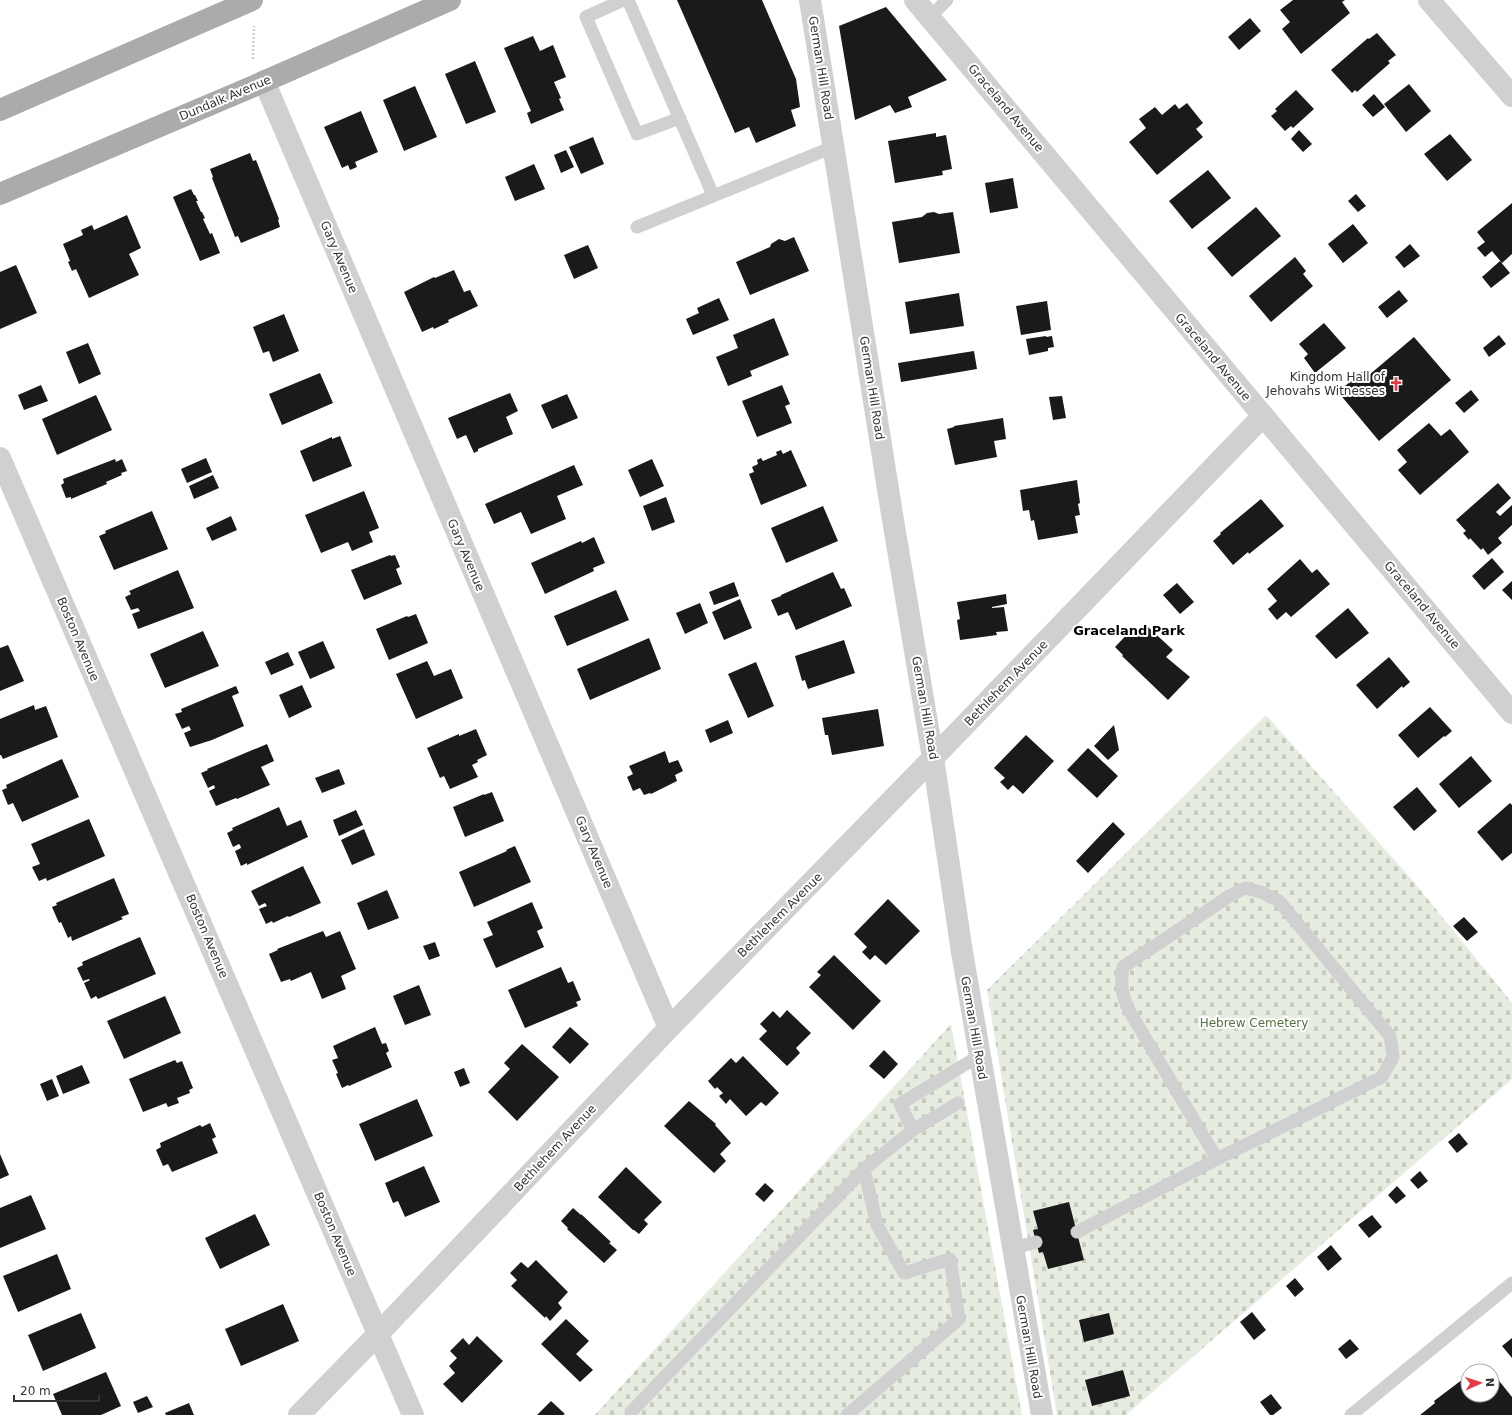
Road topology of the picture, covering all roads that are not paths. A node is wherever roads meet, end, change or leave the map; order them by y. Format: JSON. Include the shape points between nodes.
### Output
{"nodes":[{"id":1,"x":252,"y":0,"type":"edge"},
{"id":2,"x":450,"y":0,"type":"edge"},
{"id":3,"x":623,"y":0,"type":"edge"},
{"id":4,"x":628,"y":0,"type":"edge"},
{"id":5,"x":810,"y":0,"type":"edge"},
{"id":6,"x":916,"y":0,"type":"edge"},
{"id":7,"x":947,"y":0,"type":"edge"},
{"id":8,"x":1429,"y":0,"type":"edge"},
{"id":9,"x":930,"y":17,"type":"junction"},
{"id":10,"x":264,"y":81,"type":"junction"},
{"id":11,"x":1512,"y":96,"type":"edge"},
{"id":12,"x":0,"y":110,"type":"edge"},
{"id":13,"x":680,"y":118,"type":"junction"},
{"id":14,"x":833,"y":147,"type":"junction"},
{"id":15,"x":0,"y":194,"type":"edge"},
{"id":16,"x":713,"y":195,"type":"junction"},
{"id":17,"x":637,"y":227,"type":"dead end"},
{"id":18,"x":1263,"y":416,"type":"junction"},
{"id":19,"x":0,"y":458,"type":"edge"},
{"id":20,"x":1512,"y":713,"type":"edge"},
{"id":21,"x":934,"y":758,"type":"junction"},
{"id":22,"x":668,"y":1028,"type":"junction"},
{"id":23,"x":979,"y":1056,"type":"junction"},
{"id":24,"x":958,"y":1103,"type":"dead end"},
{"id":25,"x":914,"y":1130,"type":"junction"},
{"id":26,"x":1217,"y":1159,"type":"junction"},
{"id":27,"x":864,"y":1170,"type":"junction"},
{"id":28,"x":1077,"y":1232,"type":"dead end"},
{"id":29,"x":1036,"y":1242,"type":"dead end"},
{"id":30,"x":1012,"y":1249,"type":"junction"},
{"id":31,"x":1512,"y":1283,"type":"edge"},
{"id":32,"x":378,"y":1334,"type":"junction"},
{"id":33,"x":631,"y":1412,"type":"dead end"},
{"id":34,"x":299,"y":1415,"type":"edge"},
{"id":35,"x":413,"y":1415,"type":"edge"},
{"id":36,"x":847,"y":1415,"type":"edge"},
{"id":37,"x":1042,"y":1415,"type":"edge"},
{"id":38,"x":1351,"y":1415,"type":"edge"}],
"edges":[{"from":1,"to":12,"type":"main road"},
{"from":2,"to":10,"type":"main road","name":"Dundalk Avenue"},
{"from":3,"to":13,"type":"lane","via":[[586,17],[637,134]]},
{"from":4,"to":13,"type":"lane"},
{"from":5,"to":14,"type":"street","name":"German Hill Road"},
{"from":6,"to":9,"type":"street","name":"Graceland Avenue"},
{"from":7,"to":9,"type":"lane"},
{"from":8,"to":11,"type":"street"},
{"from":9,"to":18,"type":"street","name":"Graceland Avenue"},
{"from":10,"to":15,"type":"main road","name":"Dundalk Avenue"},
{"from":10,"to":22,"type":"street","name":"Gary Avenue"},
{"from":13,"to":16,"type":"lane"},
{"from":14,"to":16,"type":"lane"},
{"from":14,"to":21,"type":"street","name":"German Hill Road"},
{"from":16,"to":17,"type":"lane"},
{"from":18,"to":20,"type":"street","name":"Graceland Avenue"},
{"from":18,"to":21,"type":"street","name":"Bethlehem Avenue"},
{"from":19,"to":32,"type":"street","name":"Boston Avenue"},
{"from":21,"to":22,"type":"street","name":"Bethlehem Avenue"},
{"from":21,"to":23,"type":"street","name":"German Hill Road"},
{"from":22,"to":32,"type":"street","name":"Bethlehem Avenue"},
{"from":23,"to":25,"type":"lane","via":[[900,1104]]},
{"from":23,"to":30,"type":"street","name":"German Hill Road"},
{"from":24,"to":25,"type":"lane"},
{"from":25,"to":27,"type":"lane"},
{"from":26,"to":26,"type":"lane","via":[[1130,1012],[1123,998],[1121,980],[1123,968],[1245,888],[1279,901],[1390,1036],[1393,1057],[1382,1077]]},
{"from":26,"to":28,"type":"lane"},
{"from":27,"to":33,"type":"lane"},
{"from":27,"to":36,"type":"lane","via":[[877,1225],[904,1272],[950,1260],[959,1319]]},
{"from":29,"to":30,"type":"lane"},
{"from":30,"to":37,"type":"street","name":"German Hill Road"},
{"from":31,"to":38,"type":"lane"},
{"from":32,"to":34,"type":"street","name":"Bethlehem Avenue"},
{"from":32,"to":35,"type":"street","name":"Boston Avenue"}]}
